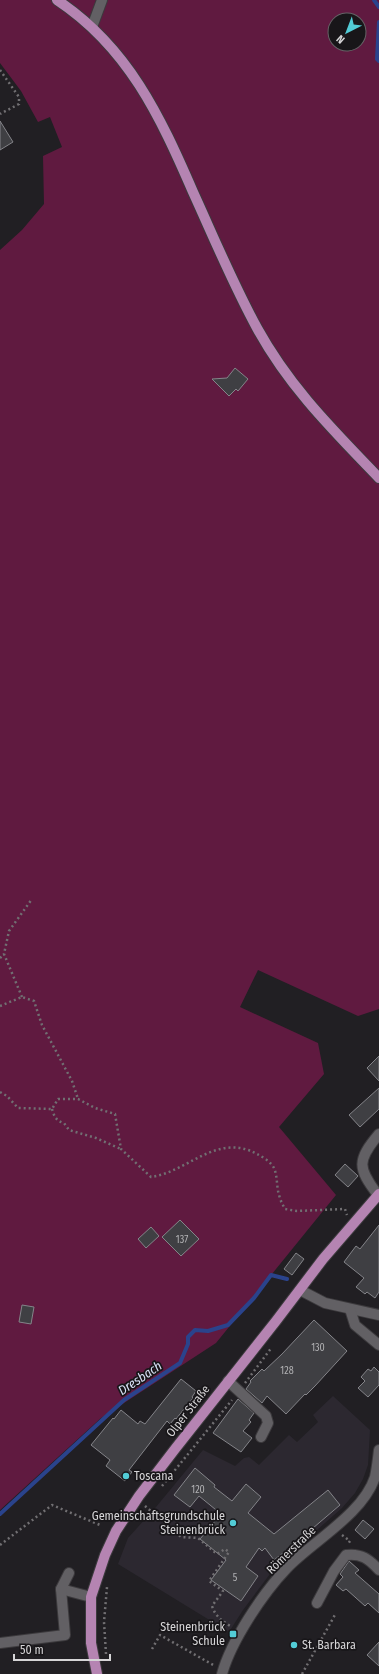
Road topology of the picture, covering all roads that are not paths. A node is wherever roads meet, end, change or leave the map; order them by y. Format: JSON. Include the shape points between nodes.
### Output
{"nodes":[{"id":1,"x":57,"y":0,"type":"edge"},
{"id":2,"x":102,"y":0,"type":"edge"},
{"id":3,"x":92,"y":27,"type":"junction"},
{"id":4,"x":379,"y":478,"type":"edge"},
{"id":5,"x":379,"y":1134,"type":"edge"},
{"id":6,"x":378,"y":1195,"type":"edge"},
{"id":7,"x":300,"y":1290,"type":"junction"},
{"id":8,"x":350,"y":1309,"type":"junction"},
{"id":9,"x":379,"y":1315,"type":"edge"},
{"id":10,"x":379,"y":1345,"type":"edge"},
{"id":11,"x":228,"y":1381,"type":"junction"},
{"id":12,"x":261,"y":1437,"type":"dead end"},
{"id":13,"x":379,"y":1450,"type":"edge"},
{"id":14,"x":379,"y":1570,"type":"edge"},
{"id":15,"x":69,"y":1573,"type":"dead end"},
{"id":16,"x":61,"y":1589,"type":"junction"},
{"id":17,"x":91,"y":1596,"type":"junction"},
{"id":18,"x":317,"y":1602,"type":"dead end"},
{"id":19,"x":0,"y":1643,"type":"edge"},
{"id":20,"x":222,"y":1673,"type":"edge"},
{"id":21,"x":97,"y":1674,"type":"edge"}],
"edges":[{"from":1,"to":3,"type":"main road"},
{"from":2,"to":3,"type":"street"},
{"from":3,"to":4,"type":"main road","via":[[133,75],[151,104],[169,138],[233,282],[258,330],[288,378],[324,421]]},
{"from":5,"to":6,"type":"street","name":"Olper Straße","via":[[366,1149],[362,1164],[366,1180]]},
{"from":6,"to":7,"type":"main road","name":"Olper Straße"},
{"from":7,"to":8,"type":"street","via":[[325,1303]]},
{"from":7,"to":11,"type":"main road","name":"Olper Straße"},
{"from":8,"to":9,"type":"street"},
{"from":8,"to":10,"type":"street","via":[[355,1325]]},
{"from":11,"to":12,"type":"street","via":[[266,1416],[268,1422]]},
{"from":11,"to":17,"type":"main road","name":"Olper Straße","via":[[174,1449],[116,1531]]},
{"from":13,"to":20,"type":"street","name":"Römerstraße","via":[[374,1477],[361,1501],[286,1569],[257,1607],[228,1657]]},
{"from":14,"to":18,"type":"street","via":[[370,1560],[359,1555],[346,1555]]},
{"from":15,"to":16,"type":"street"},
{"from":16,"to":17,"type":"street"},
{"from":16,"to":19,"type":"street","via":[[65,1635]]},
{"from":17,"to":21,"type":"main road","name":"Olper Straße","via":[[90,1643]]}]}
